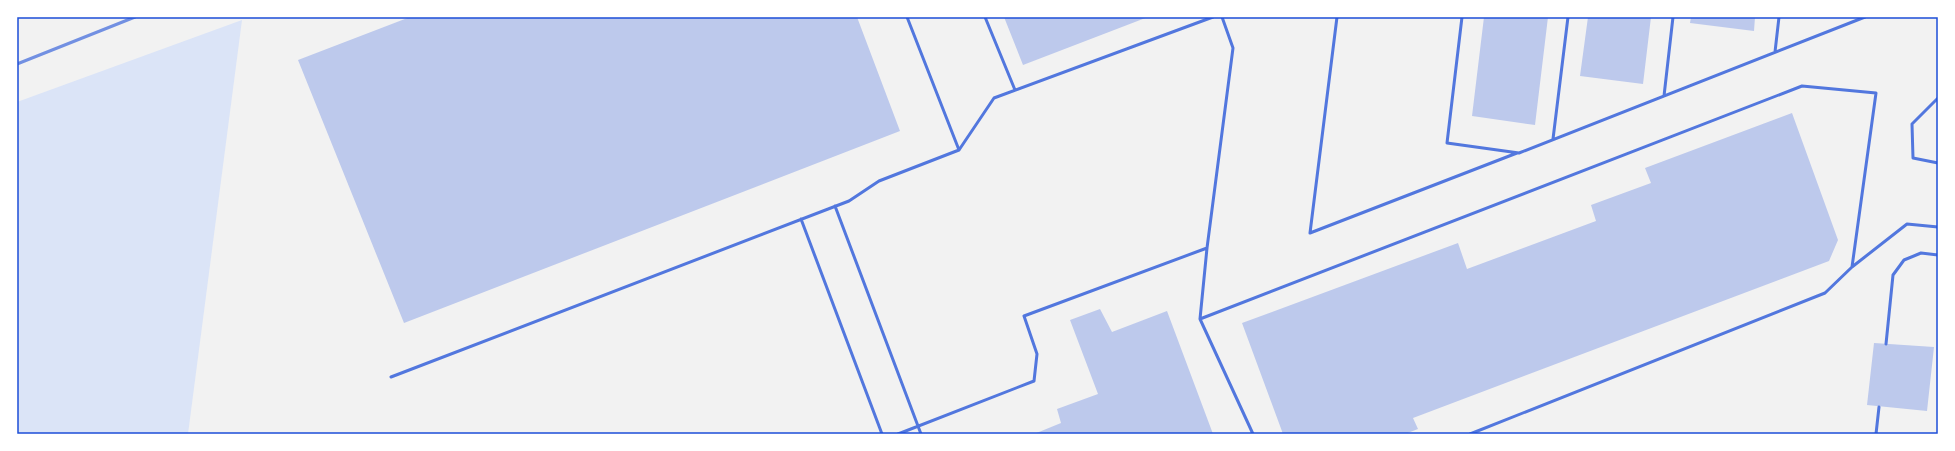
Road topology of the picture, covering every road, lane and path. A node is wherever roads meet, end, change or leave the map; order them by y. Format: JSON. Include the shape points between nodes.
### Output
{"nodes":[{"id":1,"x":907,"y":17,"type":"edge"},
{"id":2,"x":986,"y":17,"type":"edge"},
{"id":3,"x":1213,"y":17,"type":"edge"},
{"id":4,"x":1222,"y":17,"type":"edge"},
{"id":5,"x":1337,"y":17,"type":"edge"},
{"id":6,"x":1462,"y":17,"type":"edge"},
{"id":7,"x":1568,"y":17,"type":"edge"},
{"id":8,"x":1673,"y":17,"type":"edge"},
{"id":9,"x":1779,"y":17,"type":"edge"},
{"id":10,"x":1865,"y":17,"type":"edge"},
{"id":11,"x":1775,"y":52,"type":"junction"},
{"id":12,"x":1015,"y":90,"type":"junction"},
{"id":13,"x":1664,"y":96,"type":"junction"},
{"id":14,"x":1938,"y":98,"type":"edge"},
{"id":15,"x":1553,"y":139,"type":"junction"},
{"id":16,"x":959,"y":150,"type":"junction"},
{"id":17,"x":1518,"y":153,"type":"junction"},
{"id":18,"x":1938,"y":162,"type":"edge"},
{"id":19,"x":834,"y":206,"type":"junction"},
{"id":20,"x":801,"y":219,"type":"junction"},
{"id":21,"x":1938,"y":226,"type":"edge"},
{"id":22,"x":1207,"y":248,"type":"junction"},
{"id":23,"x":1938,"y":255,"type":"edge"},
{"id":24,"x":1852,"y":267,"type":"junction"},
{"id":25,"x":1200,"y":319,"type":"junction"},
{"id":26,"x":1886,"y":344,"type":"dead end"},
{"id":27,"x":391,"y":377,"type":"dead end"},
{"id":28,"x":1879,"y":406,"type":"dead end"},
{"id":29,"x":918,"y":426,"type":"junction"},
{"id":30,"x":882,"y":434,"type":"edge"},
{"id":31,"x":898,"y":434,"type":"edge"},
{"id":32,"x":920,"y":434,"type":"edge"},
{"id":33,"x":1253,"y":434,"type":"edge"},
{"id":34,"x":1470,"y":434,"type":"edge"},
{"id":35,"x":1876,"y":434,"type":"edge"}],
"edges":[{"from":1,"to":16,"type":"lane"},
{"from":2,"to":12,"type":"lane"},
{"from":3,"to":12,"type":"lane"},
{"from":4,"to":22,"type":"lane","via":[[1233,48]]},
{"from":5,"to":17,"type":"lane","via":[[1310,233]]},
{"from":6,"to":17,"type":"lane","via":[[1447,143]]},
{"from":7,"to":15,"type":"lane"},
{"from":8,"to":13,"type":"lane"},
{"from":9,"to":11,"type":"lane"},
{"from":10,"to":11,"type":"lane"},
{"from":11,"to":13,"type":"lane"},
{"from":12,"to":16,"type":"lane","via":[[994,98]]},
{"from":13,"to":15,"type":"lane"},
{"from":14,"to":18,"type":"lane","via":[[1912,124],[1913,158]]},
{"from":15,"to":17,"type":"lane"},
{"from":16,"to":19,"type":"lane","via":[[879,181],[849,201]]},
{"from":19,"to":20,"type":"lane"},
{"from":19,"to":29,"type":"lane"},
{"from":20,"to":27,"type":"lane"},
{"from":20,"to":30,"type":"lane"},
{"from":21,"to":24,"type":"lane","via":[[1907,224]]},
{"from":22,"to":25,"type":"lane"},
{"from":22,"to":29,"type":"lane","via":[[1024,316],[1037,354],[1034,381]]},
{"from":23,"to":26,"type":"lane","via":[[1921,253],[1904,260],[1893,275]]},
{"from":24,"to":25,"type":"lane","via":[[1876,93],[1802,86]]},
{"from":24,"to":34,"type":"lane","via":[[1825,293]]},
{"from":25,"to":33,"type":"lane"},
{"from":28,"to":35,"type":"lane"},
{"from":29,"to":31,"type":"lane"},
{"from":29,"to":32,"type":"lane"}]}
